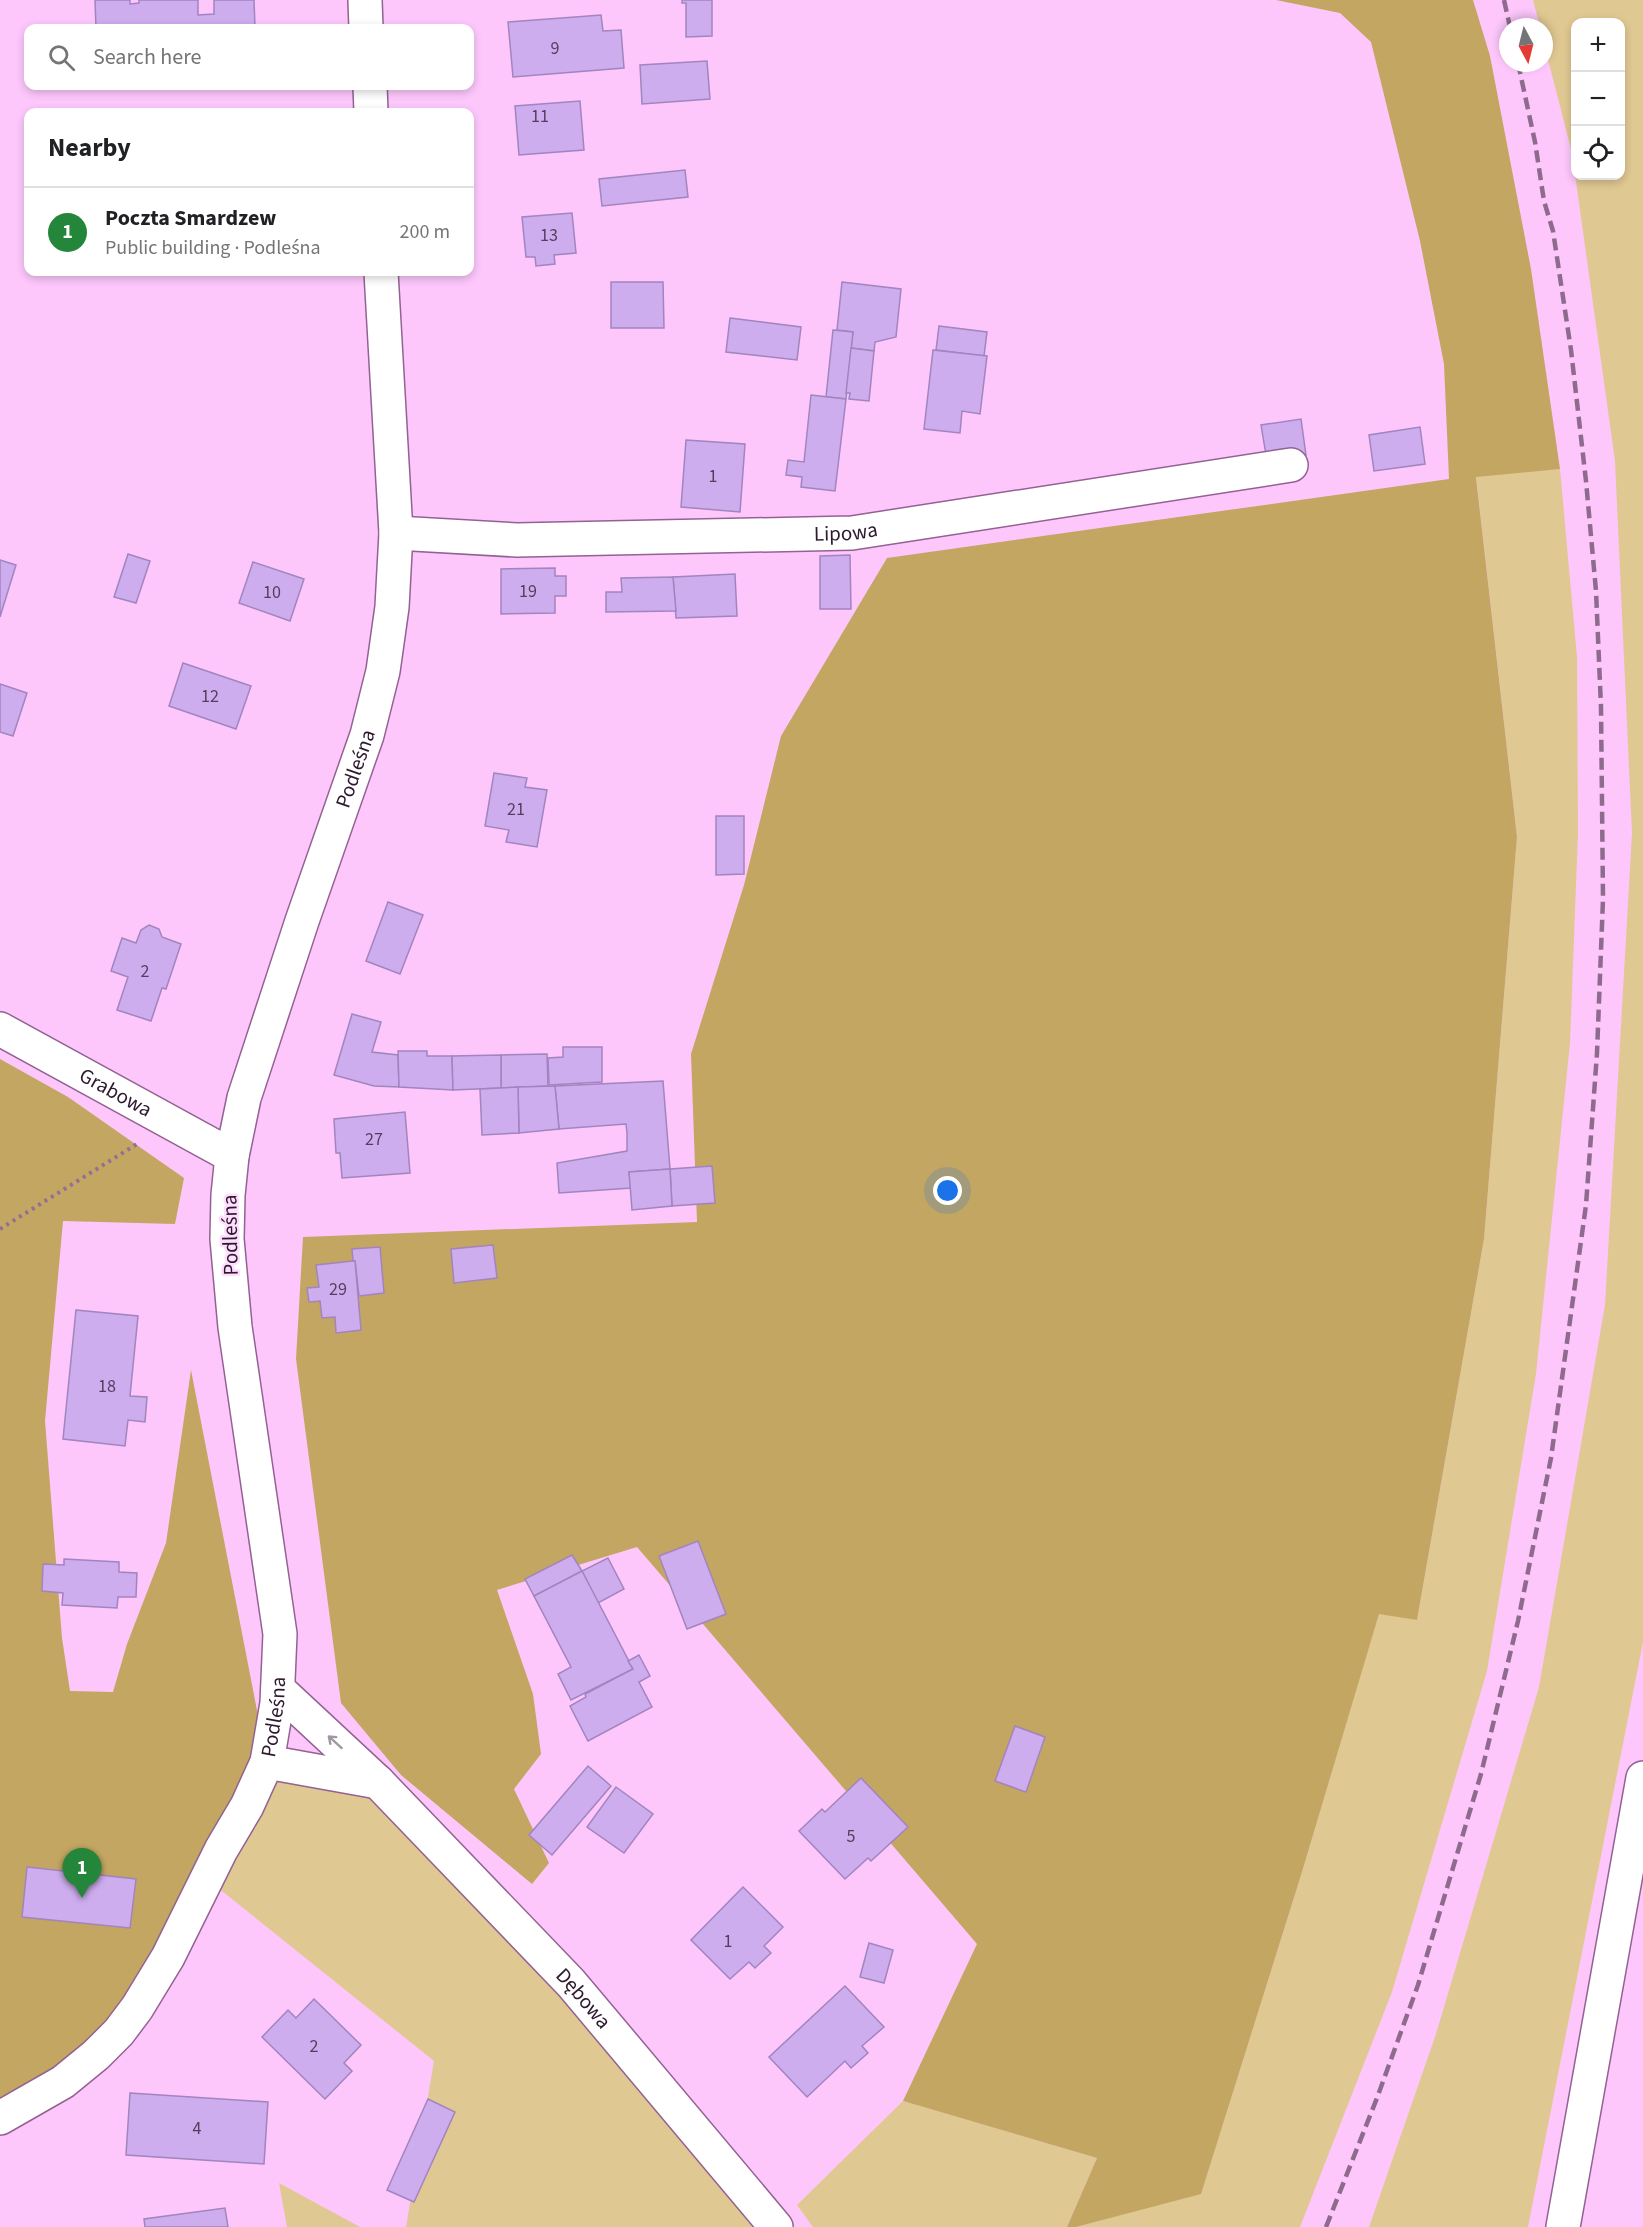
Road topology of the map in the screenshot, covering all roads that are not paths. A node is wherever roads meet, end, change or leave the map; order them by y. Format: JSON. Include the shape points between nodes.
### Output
{"nodes":[{"id":1,"x":365,"y":0,"type":"edge"},
{"id":2,"x":366,"y":24,"type":"edge"},
{"id":3,"x":370,"y":90,"type":"edge"},
{"id":4,"x":371,"y":108,"type":"edge"},
{"id":5,"x":381,"y":276,"type":"edge"},
{"id":6,"x":1291,"y":465,"type":"dead end"},
{"id":7,"x":396,"y":534,"type":"junction"},
{"id":8,"x":0,"y":1029,"type":"edge"},
{"id":9,"x":232,"y":1156,"type":"junction"},
{"id":10,"x":278,"y":1689,"type":"junction"},
{"id":11,"x":267,"y":1762,"type":"junction"},
{"id":12,"x":1643,"y":1778,"type":"edge"},
{"id":13,"x":378,"y":1782,"type":"junction"},
{"id":14,"x":0,"y":2118,"type":"edge"},
{"id":15,"x":776,"y":2227,"type":"edge"},
{"id":16,"x":1563,"y":2227,"type":"edge"}],
"edges":[{"from":1,"to":2,"type":"street"},
{"from":3,"to":4,"type":"street"},
{"from":5,"to":7,"type":"street","name":"Podleśna"},
{"from":6,"to":7,"type":"street","name":"Lipowa","via":[[852,533],[517,540]]},
{"from":7,"to":9,"type":"street","name":"Podleśna","via":[[383,671],[367,735],[263,1036]]},
{"from":8,"to":9,"type":"street","name":"Grabowa"},
{"from":9,"to":10,"type":"street","name":"Podleśna","via":[[227,1239],[231,1288],[280,1634]]},
{"from":10,"to":11,"type":"street","name":"Podleśna"},
{"from":13,"to":10,"type":"street","name":"Dębowa","one_way":true},
{"from":11,"to":13,"type":"street"},
{"from":11,"to":14,"type":"street","name":"Podleśna","via":[[168,1957],[125,2024],[63,2082]]},
{"from":12,"to":16,"type":"street"},
{"from":13,"to":15,"type":"street","name":"Dębowa","via":[[571,1983]]}]}
